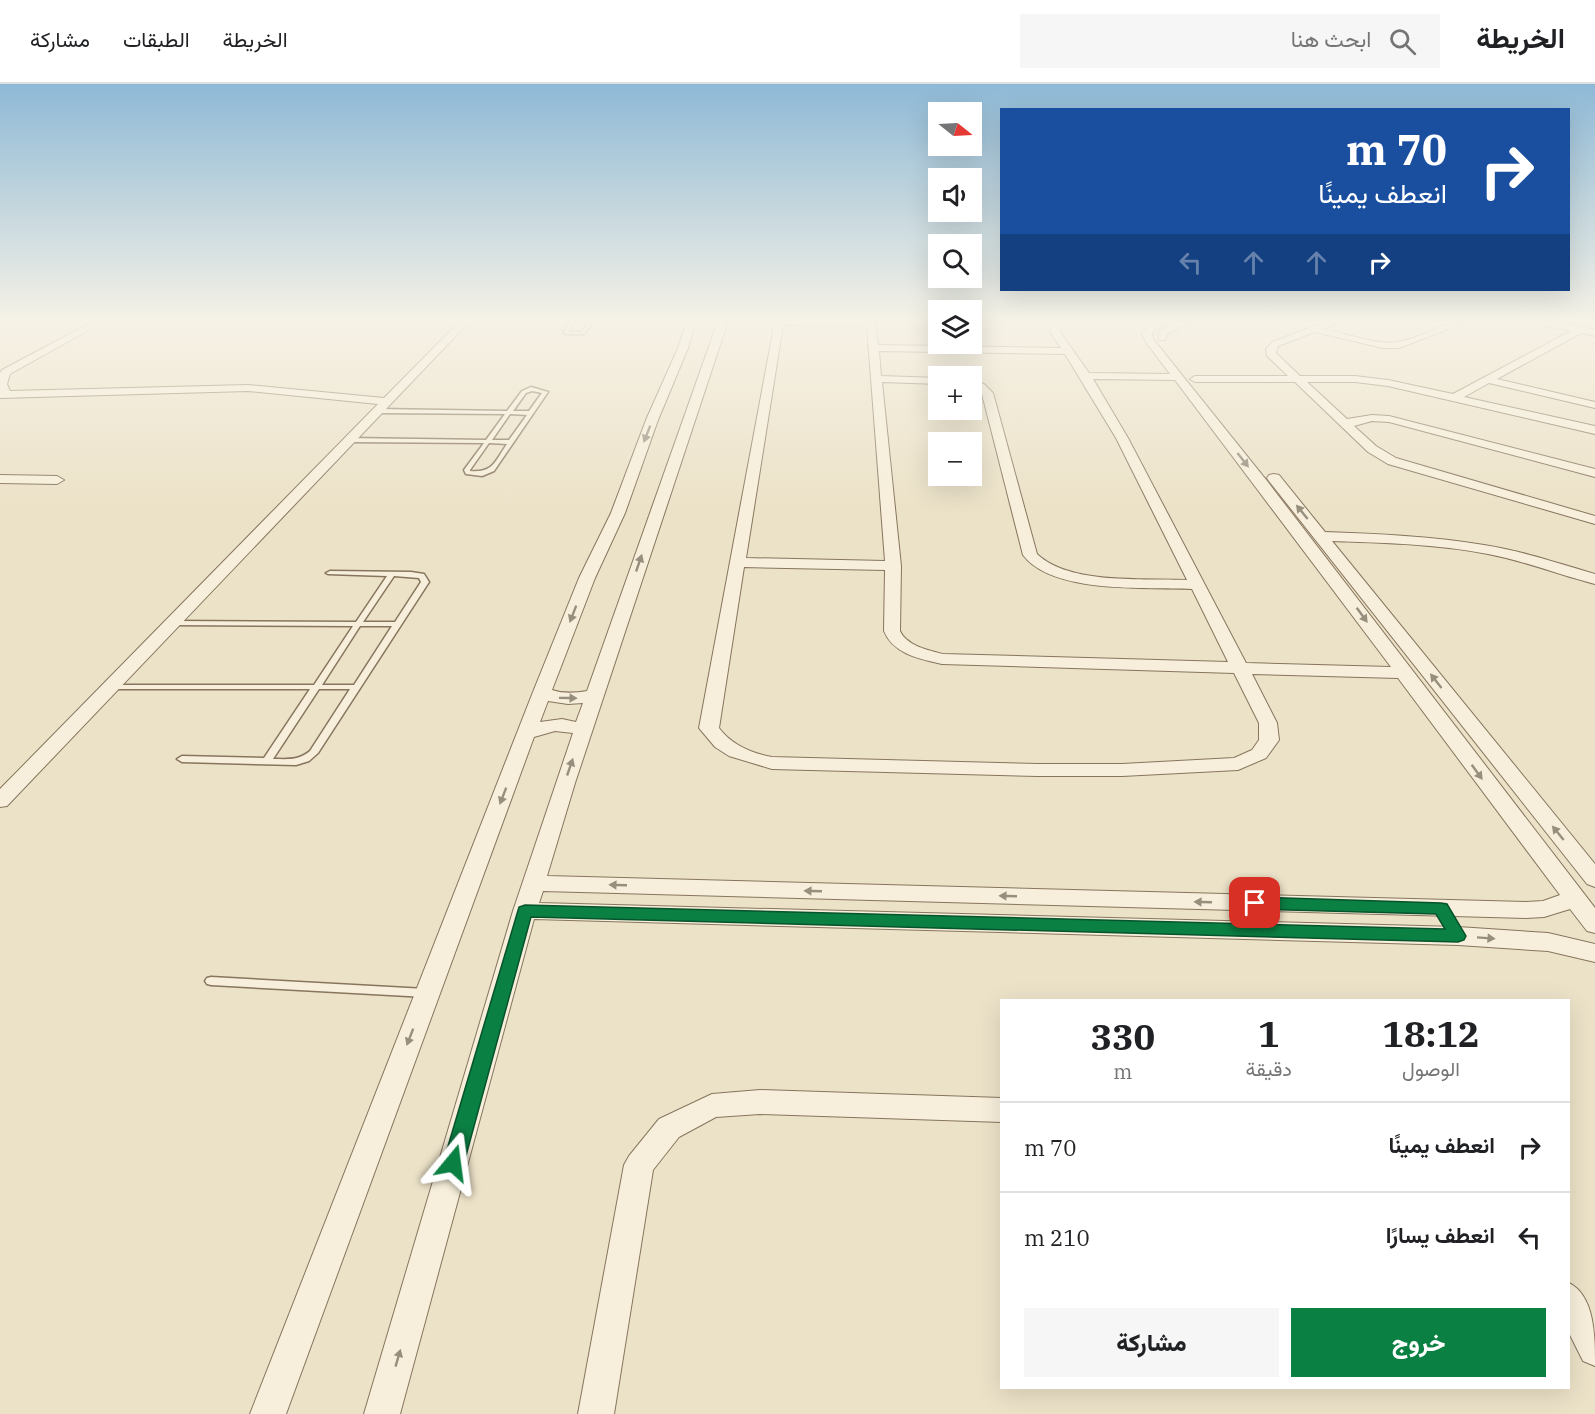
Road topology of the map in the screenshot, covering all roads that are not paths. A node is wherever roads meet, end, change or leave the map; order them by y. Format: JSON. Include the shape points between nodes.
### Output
{"nodes":[{"id":1,"x":404,"y":383,"type":"edge"},
{"id":2,"x":668,"y":383,"type":"edge"},
{"id":3,"x":702,"y":383,"type":"edge"},
{"id":4,"x":769,"y":383,"type":"edge"},
{"id":5,"x":877,"y":383,"type":"edge"},
{"id":6,"x":1090,"y":383,"type":"edge"},
{"id":7,"x":1191,"y":383,"type":"edge"},
{"id":8,"x":1301,"y":383,"type":"edge"},
{"id":9,"x":1393,"y":383,"type":"edge"},
{"id":10,"x":1482,"y":383,"type":"edge"},
{"id":11,"x":1501,"y":383,"type":"edge"},
{"id":12,"x":982,"y":388,"type":"edge"},
{"id":13,"x":3,"y":395,"type":"edge"},
{"id":14,"x":1456,"y":397,"type":"junction"},
{"id":15,"x":1203,"y":398,"type":"junction"},
{"id":16,"x":1595,"y":405,"type":"edge"},
{"id":17,"x":382,"y":406,"type":"junction"},
{"id":18,"x":509,"y":412,"type":"junction"},
{"id":19,"x":531,"y":413,"type":"junction"},
{"id":20,"x":1348,"y":427,"type":"junction"},
{"id":21,"x":1595,"y":430,"type":"edge"},
{"id":22,"x":349,"y":441,"type":"junction"},
{"id":23,"x":487,"y":442,"type":"junction"},
{"id":24,"x":511,"y":442,"type":"junction"},
{"id":25,"x":1595,"y":473,"type":"edge"},
{"id":26,"x":0,"y":479,"type":"edge"},
{"id":27,"x":57,"y":480,"type":"dead end"},
{"id":28,"x":1595,"y":520,"type":"edge"},
{"id":29,"x":1321,"y":536,"type":"junction"},
{"id":30,"x":739,"y":562,"type":"junction"},
{"id":31,"x":893,"y":567,"type":"junction"},
{"id":32,"x":330,"y":573,"type":"dead end"},
{"id":33,"x":392,"y":573,"type":"junction"},
{"id":34,"x":1592,"y":575,"type":"edge"},
{"id":35,"x":1197,"y":585,"type":"junction"},
{"id":36,"x":1344,"y":591,"type":"junction"},
{"id":37,"x":1365,"y":591,"type":"junction"},
{"id":38,"x":172,"y":623,"type":"junction"},
{"id":39,"x":358,"y":624,"type":"junction"},
{"id":40,"x":397,"y":624,"type":"junction"},
{"id":41,"x":1239,"y":668,"type":"junction"},
{"id":42,"x":1405,"y":673,"type":"junction"},
{"id":43,"x":110,"y":687,"type":"junction"},
{"id":44,"x":317,"y":687,"type":"junction"},
{"id":45,"x":357,"y":687,"type":"junction"},
{"id":46,"x":542,"y":692,"type":"junction"},
{"id":47,"x":594,"y":695,"type":"junction"},
{"id":48,"x":582,"y":730,"type":"junction"},
{"id":49,"x":528,"y":733,"type":"junction"},
{"id":50,"x":182,"y":759,"type":"dead end"},
{"id":51,"x":266,"y":762,"type":"junction"},
{"id":52,"x":0,"y":801,"type":"edge"},
{"id":53,"x":1595,"y":879,"type":"edge"},
{"id":54,"x":534,"y":883,"type":"junction"},
{"id":55,"x":1574,"y":899,"type":"junction"},
{"id":56,"x":1441,"y":908,"type":"junction"},
{"id":57,"x":525,"y":911,"type":"junction"},
{"id":58,"x":1595,"y":925,"type":"edge"},
{"id":59,"x":1458,"y":936,"type":"junction"},
{"id":60,"x":1595,"y":953,"type":"edge"},
{"id":61,"x":211,"y":981,"type":"dead end"},
{"id":62,"x":426,"y":993,"type":"junction"},
{"id":63,"x":1000,"y":1110,"type":"edge"},
{"id":64,"x":1570,"y":1301,"type":"edge"},
{"id":65,"x":1595,"y":1349,"type":"edge"},
{"id":66,"x":268,"y":1414,"type":"edge"},
{"id":67,"x":382,"y":1414,"type":"edge"},
{"id":68,"x":596,"y":1414,"type":"edge"}],
"edges":[{"from":1,"to":17,"type":"street"},
{"from":2,"to":46,"type":"street","one_way":true},
{"from":47,"to":3,"type":"street","one_way":true},
{"from":4,"to":30,"type":"street"},
{"from":5,"to":31,"type":"street"},
{"from":6,"to":35,"type":"street"},
{"from":7,"to":15,"type":"street"},
{"from":8,"to":20,"type":"street"},
{"from":9,"to":14,"type":"street"},
{"from":10,"to":14,"type":"street"},
{"from":11,"to":16,"type":"street"},
{"from":12,"to":35,"type":"street","via":[[987,393],[1030,555],[1037,563],[1082,580]]},
{"from":13,"to":17,"type":"street","via":[[248,388]]},
{"from":14,"to":21,"type":"street"},
{"from":29,"to":15,"type":"street","one_way":true},
{"from":15,"to":36,"type":"street","one_way":true},
{"from":17,"to":18,"type":"lane"},
{"from":17,"to":22,"type":"street"},
{"from":18,"to":19,"type":"lane"},
{"from":18,"to":19,"type":"lane","via":[[524,392],[542,390],[545,392]]},
{"from":18,"to":23,"type":"lane"},
{"from":19,"to":24,"type":"lane"},
{"from":20,"to":25,"type":"street","via":[[1349,422],[1358,418],[1389,419]]},
{"from":20,"to":28,"type":"street","via":[[1392,461]]},
{"from":22,"to":23,"type":"lane"},
{"from":22,"to":38,"type":"street"},
{"from":23,"to":24,"type":"lane"},
{"from":23,"to":24,"type":"lane","via":[[468,473],[492,470]]},
{"from":26,"to":27,"type":"street"},
{"from":29,"to":34,"type":"street","via":[[1473,547]]},
{"from":29,"to":37,"type":"street"},
{"from":30,"to":31,"type":"street"},
{"from":30,"to":41,"type":"street","via":[[709,728],[731,751],[749,759],[771,763],[1038,770],[1239,764],[1259,754],[1269,740],[1268,723]]},
{"from":31,"to":41,"type":"street","via":[[892,631],[903,645],[927,656]]},
{"from":32,"to":33,"type":"lane"},
{"from":33,"to":39,"type":"lane"},
{"from":33,"to":40,"type":"lane","via":[[417,574],[425,582]]},
{"from":35,"to":41,"type":"street"},
{"from":36,"to":37,"type":"street"},
{"from":36,"to":42,"type":"street","one_way":true},
{"from":53,"to":37,"type":"street","one_way":true},
{"from":38,"to":39,"type":"lane"},
{"from":38,"to":43,"type":"street"},
{"from":39,"to":40,"type":"lane"},
{"from":39,"to":44,"type":"lane"},
{"from":40,"to":45,"type":"lane"},
{"from":41,"to":42,"type":"street"},
{"from":42,"to":55,"type":"street","one_way":true},
{"from":43,"to":44,"type":"lane"},
{"from":43,"to":52,"type":"street"},
{"from":44,"to":45,"type":"lane"},
{"from":44,"to":51,"type":"lane"},
{"from":45,"to":51,"type":"lane","via":[[310,756],[296,762]]},
{"from":46,"to":47,"type":"street","one_way":true,"via":[[560,699]]},
{"from":46,"to":49,"type":"street"},
{"from":47,"to":48,"type":"street"},
{"from":48,"to":49,"type":"street","via":[[550,725]]},
{"from":54,"to":48,"type":"street","one_way":true},
{"from":49,"to":62,"type":"street","one_way":true},
{"from":50,"to":51,"type":"lane"},
{"from":56,"to":54,"type":"street","one_way":true},
{"from":54,"to":57,"type":"street"},
{"from":55,"to":56,"type":"street","via":[[1544,909]]},
{"from":55,"to":58,"type":"street"},
{"from":56,"to":59,"type":"street"},
{"from":57,"to":59,"type":"street"},
{"from":67,"to":57,"type":"street","one_way":true},
{"from":59,"to":60,"type":"street","one_way":true,"via":[[1548,942]]},
{"from":61,"to":62,"type":"lane"},
{"from":62,"to":66,"type":"street","one_way":true},
{"from":63,"to":68,"type":"street","via":[[760,1102],[712,1106],[669,1128],[639,1165]]},
{"from":64,"to":65,"type":"street"}]}
